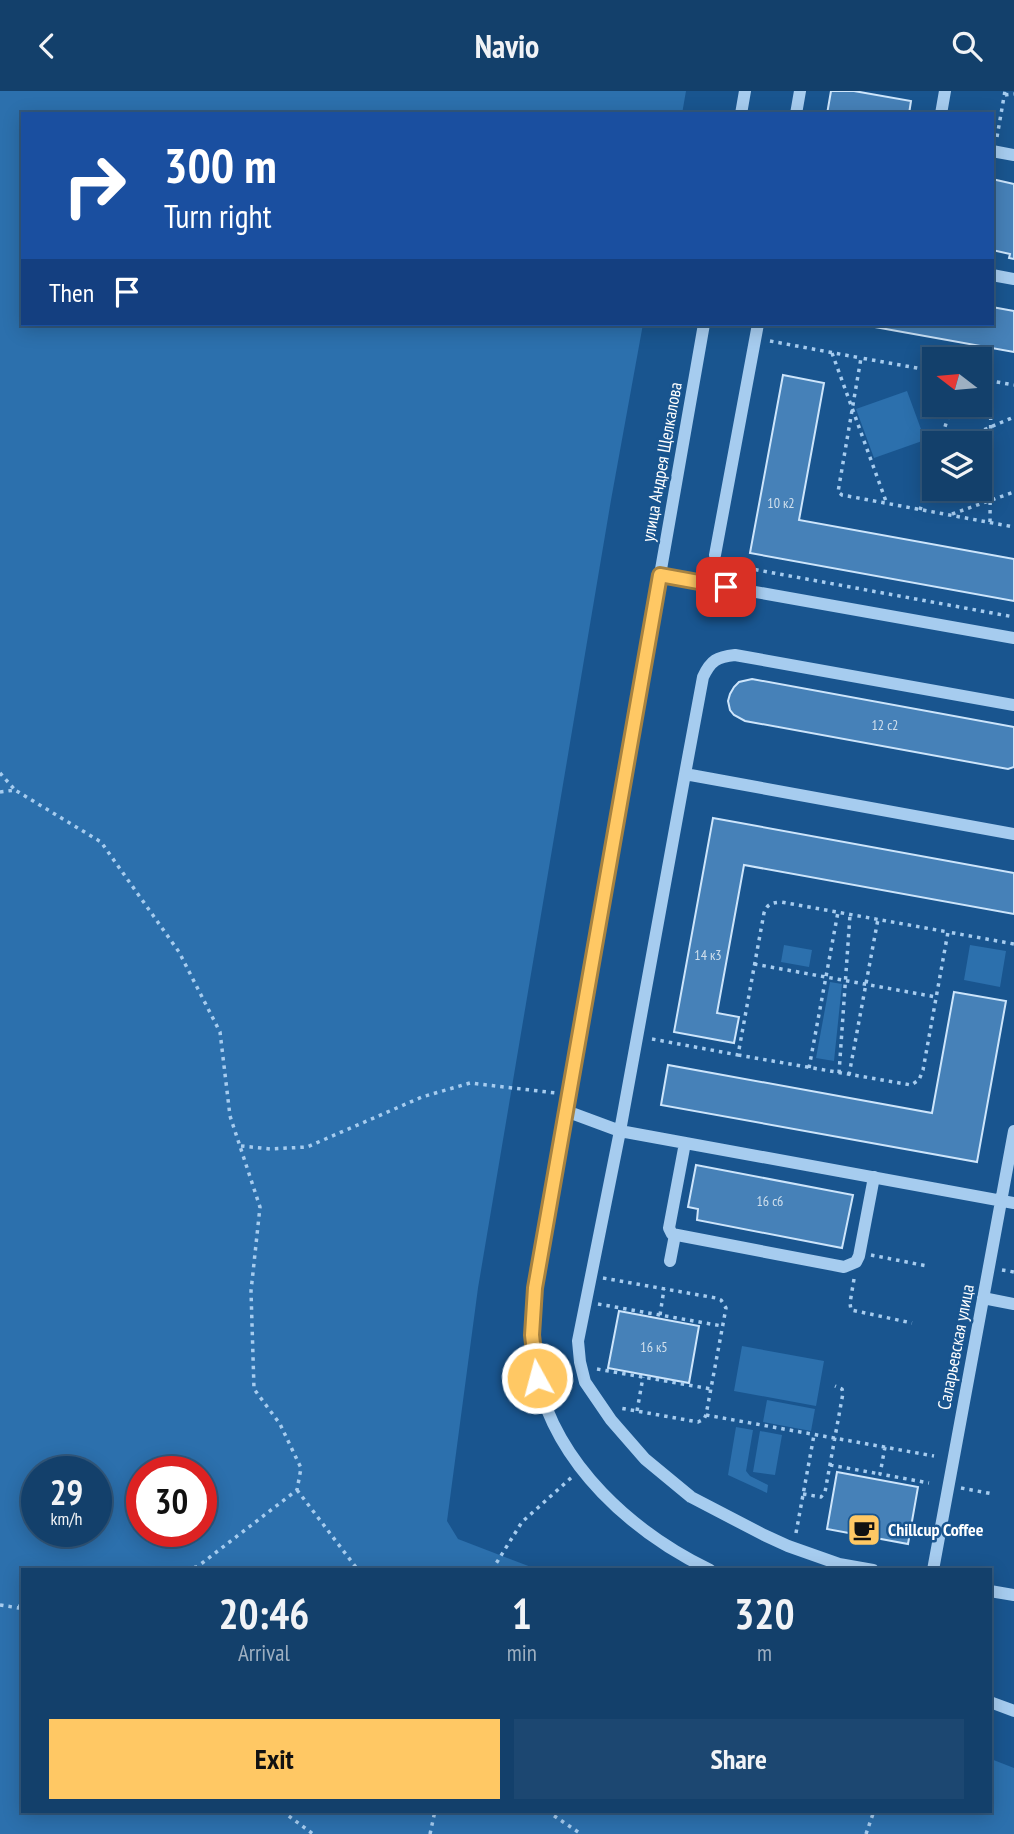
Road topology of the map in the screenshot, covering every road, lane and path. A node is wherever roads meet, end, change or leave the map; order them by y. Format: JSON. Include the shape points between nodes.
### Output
{"nodes":[{"id":1,"x":745,"y":91,"type":"edge"},
{"id":2,"x":800,"y":91,"type":"edge"},
{"id":3,"x":945,"y":91,"type":"edge"},
{"id":4,"x":1005,"y":93,"type":"edge"},
{"id":5,"x":1014,"y":94,"type":"edge"},
{"id":6,"x":741,"y":112,"type":"edge"},
{"id":7,"x":796,"y":112,"type":"edge"},
{"id":8,"x":941,"y":112,"type":"edge"},
{"id":9,"x":994,"y":146,"type":"edge"},
{"id":10,"x":994,"y":151,"type":"edge"},
{"id":11,"x":1014,"y":155,"type":"edge"},
{"id":12,"x":994,"y":275,"type":"edge"},
{"id":13,"x":1014,"y":279,"type":"edge"},
{"id":14,"x":704,"y":326,"type":"edge"},
{"id":15,"x":758,"y":326,"type":"edge"},
{"id":16,"x":788,"y":345,"type":"dead end"},
{"id":17,"x":832,"y":353,"type":"junction"},
{"id":18,"x":861,"y":358,"type":"junction"},
{"id":19,"x":922,"y":369,"type":"edge"},
{"id":20,"x":992,"y":381,"type":"edge"},
{"id":21,"x":1014,"y":386,"type":"edge"},
{"id":22,"x":852,"y":407,"type":"junction"},
{"id":23,"x":991,"y":417,"type":"edge"},
{"id":24,"x":1014,"y":417,"type":"edge"},
{"id":25,"x":991,"y":427,"type":"junction"},
{"id":26,"x":982,"y":431,"type":"edge"},
{"id":27,"x":991,"y":431,"type":"edge"},
{"id":28,"x":1014,"y":492,"type":"edge"},
{"id":29,"x":992,"y":500,"type":"edge"},
{"id":30,"x":923,"y":501,"type":"edge"},
{"id":31,"x":990,"y":501,"type":"joint"},
{"id":32,"x":887,"y":504,"type":"junction"},
{"id":33,"x":920,"y":510,"type":"junction"},
{"id":34,"x":950,"y":515,"type":"junction"},
{"id":35,"x":990,"y":522,"type":"junction"},
{"id":36,"x":1014,"y":527,"type":"edge"},
{"id":37,"x":715,"y":555,"type":"dead end"},
{"id":38,"x":730,"y":565,"type":"dead end"},
{"id":39,"x":660,"y":575,"type":"junction"},
{"id":40,"x":1014,"y":617,"type":"edge"},
{"id":41,"x":1014,"y":638,"type":"edge"},
{"id":42,"x":1014,"y":705,"type":"edge"},
{"id":43,"x":0,"y":773,"type":"edge"},
{"id":44,"x":685,"y":774,"type":"junction"},
{"id":45,"x":15,"y":790,"type":"junction"},
{"id":46,"x":0,"y":792,"type":"edge"},
{"id":47,"x":1014,"y":834,"type":"edge"},
{"id":48,"x":838,"y":912,"type":"junction"},
{"id":49,"x":850,"y":915,"type":"junction"},
{"id":50,"x":878,"y":919,"type":"junction"},
{"id":51,"x":948,"y":932,"type":"junction"},
{"id":52,"x":1014,"y":944,"type":"edge"},
{"id":53,"x":754,"y":964,"type":"junction"},
{"id":54,"x":826,"y":977,"type":"junction"},
{"id":55,"x":846,"y":981,"type":"junction"},
{"id":56,"x":866,"y":984,"type":"junction"},
{"id":57,"x":936,"y":997,"type":"junction"},
{"id":58,"x":638,"y":1037,"type":"junction"},
{"id":59,"x":738,"y":1055,"type":"junction"},
{"id":60,"x":809,"y":1068,"type":"junction"},
{"id":61,"x":839,"y":1073,"type":"junction"},
{"id":62,"x":849,"y":1075,"type":"junction"},
{"id":63,"x":569,"y":1095,"type":"junction"},
{"id":64,"x":566,"y":1111,"type":"junction"},
{"id":65,"x":620,"y":1131,"type":"junction"},
{"id":66,"x":1014,"y":1131,"type":"edge"},
{"id":67,"x":685,"y":1143,"type":"junction"},
{"id":68,"x":240,"y":1146,"type":"junction"},
{"id":69,"x":874,"y":1177,"type":"junction"},
{"id":70,"x":1008,"y":1201,"type":"edge"},
{"id":71,"x":675,"y":1235,"type":"junction"},
{"id":72,"x":859,"y":1254,"type":"junction"},
{"id":73,"x":670,"y":1262,"type":"dead end"},
{"id":74,"x":927,"y":1266,"type":"dead end"},
{"id":75,"x":591,"y":1276,"type":"junction"},
{"id":76,"x":664,"y":1289,"type":"junction"},
{"id":77,"x":983,"y":1298,"type":"junction"},
{"id":78,"x":586,"y":1301,"type":"junction"},
{"id":79,"x":1014,"y":1304,"type":"edge"},
{"id":80,"x":660,"y":1315,"type":"junction"},
{"id":81,"x":912,"y":1323,"type":"dead end"},
{"id":82,"x":723,"y":1326,"type":"junction"},
{"id":83,"x":581,"y":1366,"type":"junction"},
{"id":84,"x":643,"y":1377,"type":"junction"},
{"id":85,"x":835,"y":1386,"type":"dead end"},
{"id":86,"x":711,"y":1389,"type":"junction"},
{"id":87,"x":601,"y":1405,"type":"junction"},
{"id":88,"x":637,"y":1411,"type":"junction"},
{"id":89,"x":706,"y":1415,"type":"junction"},
{"id":90,"x":814,"y":1435,"type":"junction"},
{"id":91,"x":835,"y":1438,"type":"junction"},
{"id":92,"x":885,"y":1447,"type":"junction"},
{"id":93,"x":934,"y":1456,"type":"dead end"},
{"id":94,"x":830,"y":1465,"type":"junction"},
{"id":95,"x":581,"y":1469,"type":"junction"},
{"id":96,"x":880,"y":1474,"type":"junction"},
{"id":97,"x":929,"y":1483,"type":"dead end"},
{"id":98,"x":948,"y":1486,"type":"junction"},
{"id":99,"x":297,"y":1490,"type":"junction"},
{"id":100,"x":803,"y":1494,"type":"junction"},
{"id":101,"x":993,"y":1494,"type":"dead end"},
{"id":102,"x":794,"y":1548,"type":"junction"},
{"id":103,"x":187,"y":1568,"type":"edge"},
{"id":104,"x":356,"y":1568,"type":"edge"},
{"id":105,"x":493,"y":1568,"type":"edge"},
{"id":106,"x":706,"y":1568,"type":"edge"},
{"id":107,"x":862,"y":1568,"type":"edge"},
{"id":108,"x":933,"y":1568,"type":"edge"},
{"id":109,"x":992,"y":1591,"type":"edge"},
{"id":110,"x":1014,"y":1595,"type":"edge"},
{"id":111,"x":21,"y":1602,"type":"edge"},
{"id":112,"x":0,"y":1605,"type":"edge"},
{"id":113,"x":19,"y":1608,"type":"junction"},
{"id":114,"x":21,"y":1612,"type":"edge"},
{"id":115,"x":992,"y":1703,"type":"edge"},
{"id":116,"x":1014,"y":1711,"type":"edge"},
{"id":117,"x":285,"y":1813,"type":"edge"},
{"id":118,"x":435,"y":1813,"type":"edge"},
{"id":119,"x":550,"y":1813,"type":"edge"},
{"id":120,"x":873,"y":1813,"type":"edge"},
{"id":121,"x":313,"y":1834,"type":"edge"},
{"id":122,"x":430,"y":1834,"type":"edge"},
{"id":123,"x":581,"y":1834,"type":"edge"},
{"id":124,"x":866,"y":1834,"type":"edge"}],
"edges":[{"from":1,"to":6,"type":"street"},
{"from":2,"to":7,"type":"street"},
{"from":3,"to":8,"type":"street"},
{"from":4,"to":5,"type":"path"},
{"from":4,"to":9,"type":"path"},
{"from":10,"to":11,"type":"street"},
{"from":12,"to":13,"type":"street"},
{"from":14,"to":39,"type":"street","name":"улица Андрея Щелкалова"},
{"from":15,"to":37,"type":"street"},
{"from":16,"to":17,"type":"path"},
{"from":17,"to":18,"type":"path"},
{"from":17,"to":22,"type":"path"},
{"from":18,"to":19,"type":"path"},
{"from":18,"to":22,"type":"path"},
{"from":20,"to":21,"type":"path"},
{"from":22,"to":32,"type":"path"},
{"from":22,"to":32,"type":"path","via":[[838,492]]},
{"from":23,"to":25,"type":"path"},
{"from":24,"to":25,"type":"path"},
{"from":25,"to":26,"type":"path"},
{"from":25,"to":27,"type":"path"},
{"from":28,"to":29,"type":"path"},
{"from":30,"to":33,"type":"path"},
{"from":31,"to":34,"type":"path"},
{"from":31,"to":35,"type":"path"},
{"from":32,"to":33,"type":"path"},
{"from":33,"to":34,"type":"path"},
{"from":34,"to":35,"type":"path"},
{"from":35,"to":36,"type":"path"},
{"from":38,"to":40,"type":"path"},
{"from":39,"to":41,"type":"street"},
{"from":39,"to":63,"type":"street","name":"улица Андрея Щелкалова"},
{"from":42,"to":44,"type":"street","via":[[721,656],[709,664],[703,677]]},
{"from":43,"to":45,"type":"path"},
{"from":44,"to":47,"type":"street"},
{"from":44,"to":58,"type":"street"},
{"from":45,"to":46,"type":"path"},
{"from":45,"to":68,"type":"path","via":[[101,842],[179,952],[220,1032],[230,1116]]},
{"from":48,"to":49,"type":"path"},
{"from":48,"to":53,"type":"path","via":[[771,903],[764,913]]},
{"from":48,"to":54,"type":"path"},
{"from":49,"to":50,"type":"path"},
{"from":49,"to":55,"type":"path"},
{"from":50,"to":51,"type":"path"},
{"from":50,"to":56,"type":"path"},
{"from":51,"to":52,"type":"path"},
{"from":51,"to":57,"type":"path"},
{"from":53,"to":54,"type":"path"},
{"from":53,"to":59,"type":"path"},
{"from":54,"to":55,"type":"path"},
{"from":54,"to":60,"type":"path"},
{"from":55,"to":56,"type":"path"},
{"from":55,"to":61,"type":"path"},
{"from":56,"to":57,"type":"path"},
{"from":56,"to":62,"type":"path"},
{"from":57,"to":62,"type":"path","via":[[919,1080],[911,1085]]},
{"from":58,"to":59,"type":"path"},
{"from":58,"to":65,"type":"street"},
{"from":59,"to":60,"type":"path"},
{"from":60,"to":61,"type":"path"},
{"from":61,"to":62,"type":"path"},
{"from":63,"to":64,"type":"street","name":"улица Андрея Щелкалова"},
{"from":63,"to":68,"type":"path","via":[[470,1083],[422,1097],[307,1147]]},
{"from":64,"to":65,"type":"street"},
{"from":64,"to":95,"type":"street","name":"улица Андрея Щелкалова","via":[[535,1288],[532,1335],[537,1378],[549,1415]]},
{"from":65,"to":67,"type":"street"},
{"from":65,"to":75,"type":"street"},
{"from":66,"to":70,"type":"street","name":"Саларьевская улица"},
{"from":67,"to":69,"type":"street"},
{"from":67,"to":71,"type":"street","via":[[669,1227]]},
{"from":68,"to":99,"type":"path","via":[[260,1207],[251,1291],[254,1389],[280,1424],[301,1468]]},
{"from":69,"to":70,"type":"street"},
{"from":69,"to":72,"type":"street"},
{"from":70,"to":77,"type":"street","name":"Саларьевская улица"},
{"from":71,"to":72,"type":"street","via":[[844,1267],[856,1262]]},
{"from":71,"to":73,"type":"street"},
{"from":72,"to":74,"type":"path"},
{"from":72,"to":81,"type":"path","via":[[851,1311]]},
{"from":75,"to":76,"type":"path"},
{"from":75,"to":78,"type":"street"},
{"from":76,"to":80,"type":"path"},
{"from":76,"to":82,"type":"path","via":[[721,1300],[726,1308]]},
{"from":77,"to":79,"type":"street"},
{"from":77,"to":98,"type":"street","name":"Саларьевская улица"},
{"from":78,"to":80,"type":"path"},
{"from":78,"to":83,"type":"street","via":[[578,1341]]},
{"from":80,"to":82,"type":"path"},
{"from":82,"to":86,"type":"path"},
{"from":83,"to":84,"type":"path"},
{"from":83,"to":87,"type":"street","via":[[585,1382]]},
{"from":84,"to":86,"type":"path"},
{"from":84,"to":88,"type":"path"},
{"from":85,"to":91,"type":"path","via":[[843,1390]]},
{"from":86,"to":89,"type":"path"},
{"from":87,"to":88,"type":"path"},
{"from":87,"to":102,"type":"street","via":[[645,1459],[691,1497]]},
{"from":88,"to":89,"type":"path","via":[[698,1422]]},
{"from":89,"to":90,"type":"path"},
{"from":90,"to":91,"type":"path"},
{"from":90,"to":100,"type":"path"},
{"from":91,"to":92,"type":"path"},
{"from":91,"to":94,"type":"path"},
{"from":92,"to":93,"type":"path"},
{"from":92,"to":96,"type":"path"},
{"from":94,"to":96,"type":"path"},
{"from":94,"to":100,"type":"path","via":[[824,1495]]},
{"from":95,"to":105,"type":"path","via":[[522,1521]]},
{"from":95,"to":106,"type":"street","name":"улица Андрея Щелкалова","via":[[635,1525]]},
{"from":96,"to":97,"type":"path"},
{"from":98,"to":101,"type":"path"},
{"from":98,"to":108,"type":"street","name":"Саларьевская улица"},
{"from":99,"to":103,"type":"path","via":[[197,1567]]},
{"from":99,"to":104,"type":"path"},
{"from":100,"to":102,"type":"path"},
{"from":102,"to":107,"type":"street"},
{"from":109,"to":110,"type":"street"},
{"from":111,"to":113,"type":"path"},
{"from":112,"to":113,"type":"path"},
{"from":113,"to":114,"type":"path"},
{"from":115,"to":116,"type":"street"},
{"from":117,"to":121,"type":"path"},
{"from":118,"to":122,"type":"path"},
{"from":119,"to":123,"type":"path"},
{"from":120,"to":124,"type":"path"}]}
